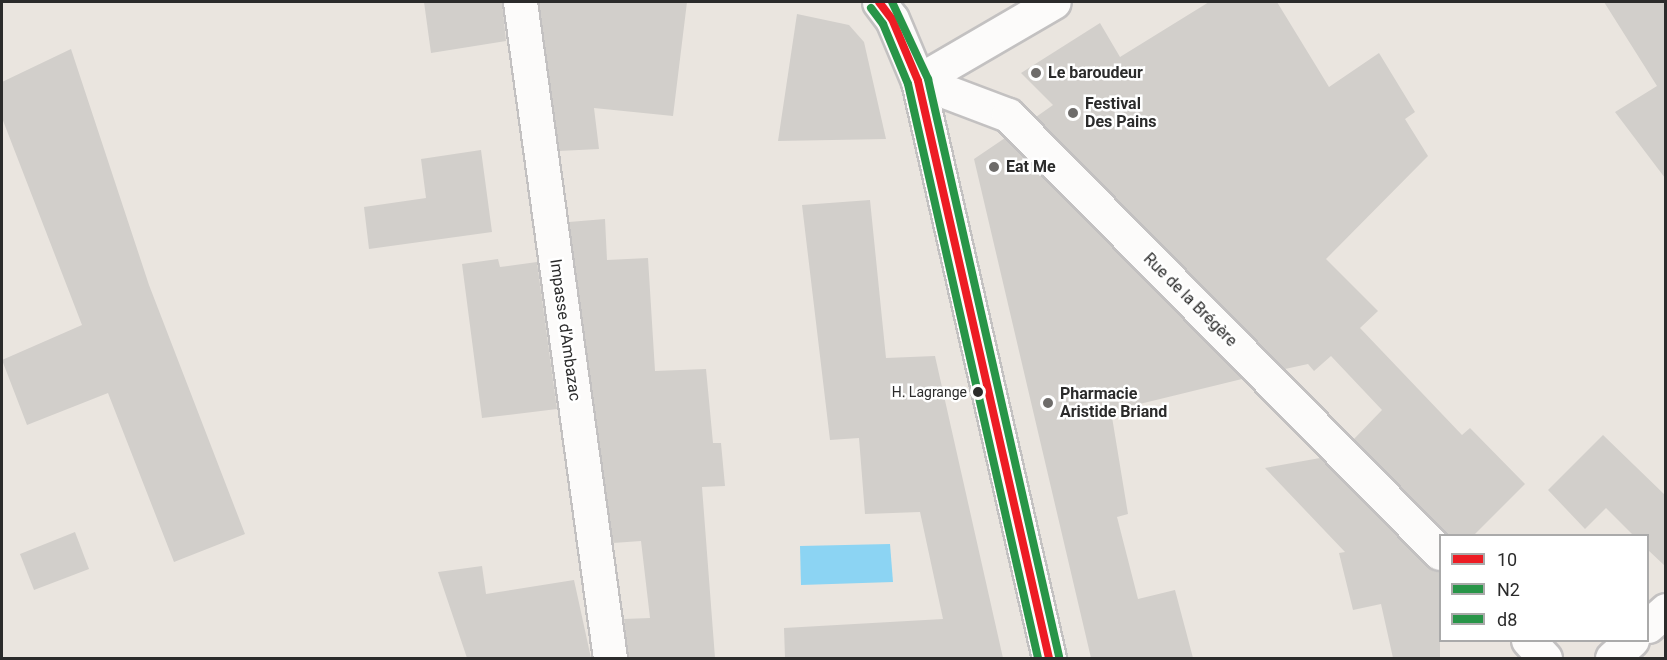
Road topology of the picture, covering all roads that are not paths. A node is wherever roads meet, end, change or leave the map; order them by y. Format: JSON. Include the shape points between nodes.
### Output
{"nodes":[{"id":1,"x":520,"y":2,"type":"edge"},
{"id":2,"x":879,"y":2,"type":"edge"},
{"id":3,"x":1054,"y":2,"type":"edge"},
{"id":4,"x":918,"y":81,"type":"junction"},
{"id":5,"x":1439,"y":551,"type":"edge"},
{"id":6,"x":1665,"y":610,"type":"edge"},
{"id":7,"x":1649,"y":624,"type":"edge"},
{"id":8,"x":1529,"y":642,"type":"edge"},
{"id":9,"x":1630,"y":642,"type":"edge"},
{"id":10,"x":610,"y":658,"type":"edge"},
{"id":11,"x":1049,"y":658,"type":"edge"},
{"id":12,"x":1545,"y":658,"type":"edge"},
{"id":13,"x":1612,"y":658,"type":"edge"}],
"edges":[{"from":1,"to":10,"type":"street","name":"Impasse d'Ambazac"},
{"from":2,"to":4,"type":"street","via":[[892,19]]},
{"from":3,"to":4,"type":"street"},
{"from":4,"to":5,"type":"street","name":"Rue de la Brégère","via":[[1008,115]]},
{"from":4,"to":11,"type":"street"},
{"from":6,"to":7,"type":"street"},
{"from":8,"to":12,"type":"street"},
{"from":9,"to":13,"type":"street"}]}
